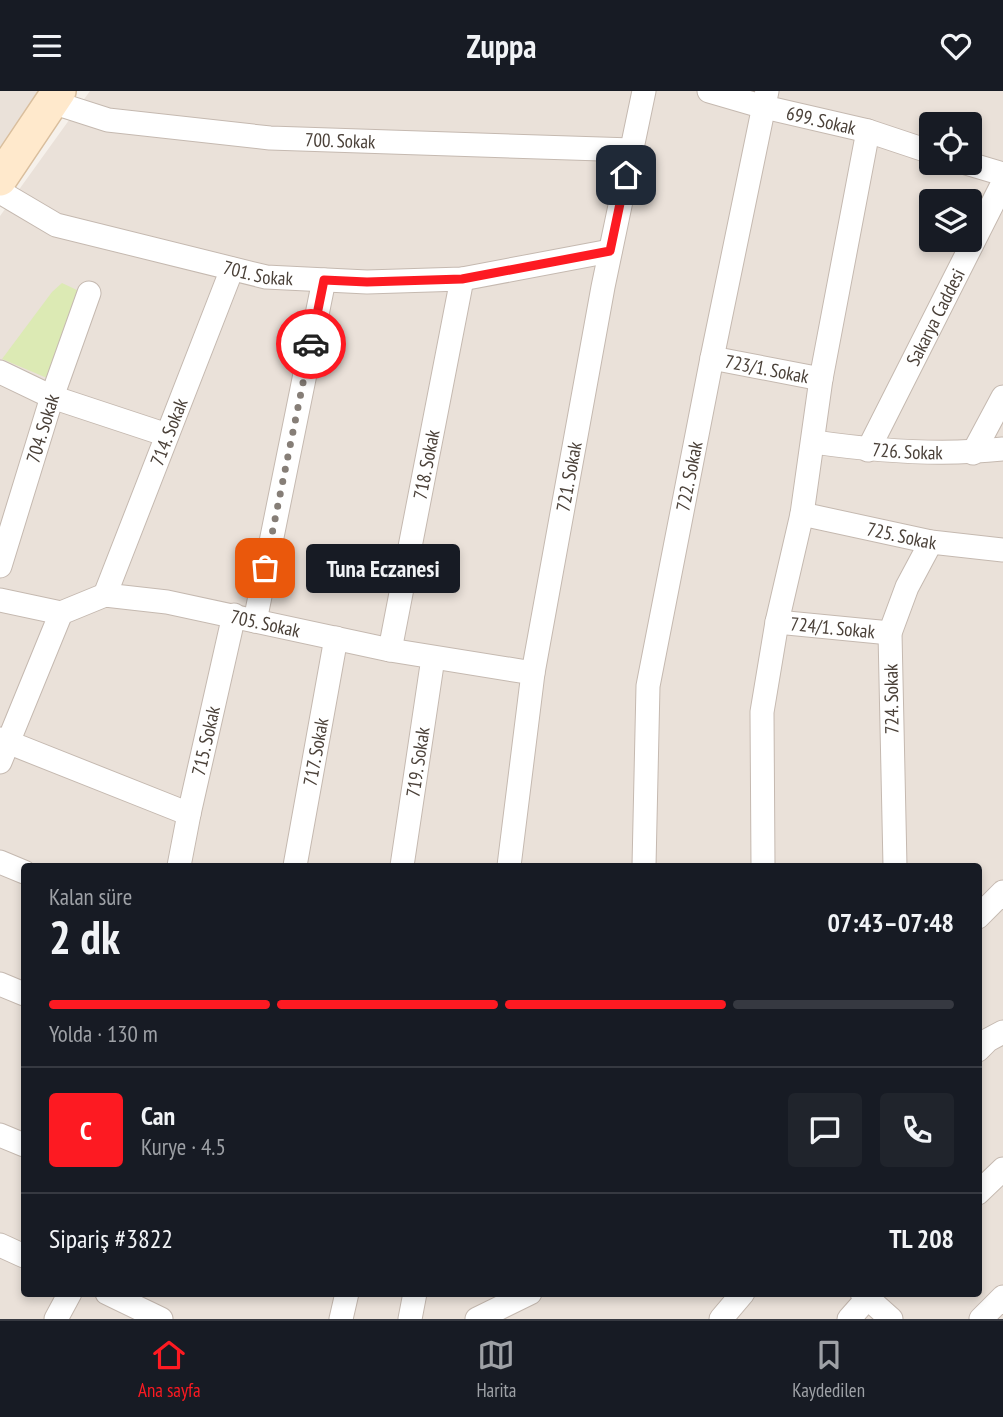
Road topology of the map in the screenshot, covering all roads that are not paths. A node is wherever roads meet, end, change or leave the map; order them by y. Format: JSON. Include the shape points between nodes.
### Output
{"nodes":[{"id":1,"x":644,"y":91,"type":"edge"},
{"id":2,"x":709,"y":91,"type":"edge"},
{"id":3,"x":56,"y":97,"type":"edge"},
{"id":4,"x":765,"y":99,"type":"edge"},
{"id":5,"x":867,"y":131,"type":"junction"},
{"id":6,"x":919,"y":148,"type":"edge"},
{"id":7,"x":632,"y":150,"type":"junction"},
{"id":8,"x":982,"y":168,"type":"edge"},
{"id":9,"x":1003,"y":174,"type":"edge"},
{"id":10,"x":0,"y":179,"type":"edge"},
{"id":11,"x":1003,"y":183,"type":"edge"},
{"id":12,"x":0,"y":193,"type":"edge"},
{"id":13,"x":610,"y":251,"type":"junction"},
{"id":14,"x":232,"y":269,"type":"junction"},
{"id":15,"x":462,"y":279,"type":"junction"},
{"id":16,"x":324,"y":280,"type":"junction"},
{"id":17,"x":89,"y":293,"type":"dead end"},
{"id":18,"x":712,"y":358,"type":"junction"},
{"id":19,"x":0,"y":372,"type":"edge"},
{"id":20,"x":821,"y":379,"type":"junction"},
{"id":21,"x":52,"y":397,"type":"junction"},
{"id":22,"x":1003,"y":397,"type":"edge"},
{"id":23,"x":167,"y":435,"type":"junction"},
{"id":24,"x":814,"y":442,"type":"junction"},
{"id":25,"x":1003,"y":449,"type":"edge"},
{"id":26,"x":868,"y":450,"type":"junction"},
{"id":27,"x":973,"y":453,"type":"junction"},
{"id":28,"x":802,"y":514,"type":"junction"},
{"id":29,"x":931,"y":542,"type":"junction"},
{"id":30,"x":1003,"y":549,"type":"edge"},
{"id":31,"x":0,"y":566,"type":"edge"},
{"id":32,"x":105,"y":595,"type":"junction"},
{"id":33,"x":0,"y":600,"type":"edge"},
{"id":34,"x":61,"y":613,"type":"junction"},
{"id":35,"x":245,"y":618,"type":"junction"},
{"id":36,"x":777,"y":622,"type":"junction"},
{"id":37,"x":890,"y":633,"type":"junction"},
{"id":38,"x":336,"y":638,"type":"junction"},
{"id":39,"x":390,"y":650,"type":"junction"},
{"id":40,"x":433,"y":658,"type":"junction"},
{"id":41,"x":533,"y":673,"type":"junction"},
{"id":42,"x":3,"y":748,"type":"edge"},
{"id":43,"x":189,"y":814,"type":"junction"},
{"id":44,"x":0,"y":862,"type":"edge"},
{"id":45,"x":180,"y":863,"type":"edge"},
{"id":46,"x":296,"y":863,"type":"edge"},
{"id":47,"x":402,"y":863,"type":"edge"},
{"id":48,"x":509,"y":863,"type":"edge"},
{"id":49,"x":644,"y":863,"type":"edge"},
{"id":50,"x":762,"y":863,"type":"edge"},
{"id":51,"x":895,"y":863,"type":"edge"},
{"id":52,"x":21,"y":871,"type":"edge"},
{"id":53,"x":1003,"y":892,"type":"edge"},
{"id":54,"x":982,"y":912,"type":"edge"},
{"id":55,"x":0,"y":984,"type":"edge"},
{"id":56,"x":21,"y":993,"type":"edge"},
{"id":57,"x":1003,"y":1032,"type":"edge"},
{"id":58,"x":982,"y":1047,"type":"edge"},
{"id":59,"x":0,"y":1135,"type":"edge"},
{"id":60,"x":21,"y":1144,"type":"edge"},
{"id":61,"x":1003,"y":1169,"type":"edge"},
{"id":62,"x":982,"y":1189,"type":"edge"},
{"id":63,"x":0,"y":1245,"type":"edge"},
{"id":64,"x":21,"y":1255,"type":"edge"},
{"id":65,"x":68,"y":1297,"type":"edge"},
{"id":66,"x":115,"y":1297,"type":"edge"},
{"id":67,"x":346,"y":1297,"type":"edge"},
{"id":68,"x":414,"y":1297,"type":"edge"},
{"id":69,"x":740,"y":1297,"type":"edge"},
{"id":70,"x":866,"y":1297,"type":"edge"},
{"id":71,"x":869,"y":1297,"type":"edge"},
{"id":72,"x":1003,"y":1297,"type":"edge"},
{"id":73,"x":527,"y":1301,"type":"edge"},
{"id":74,"x":56,"y":1319,"type":"edge"},
{"id":75,"x":161,"y":1319,"type":"edge"},
{"id":76,"x":341,"y":1319,"type":"edge"},
{"id":77,"x":410,"y":1319,"type":"edge"},
{"id":78,"x":477,"y":1319,"type":"edge"},
{"id":79,"x":721,"y":1319,"type":"edge"},
{"id":80,"x":849,"y":1319,"type":"edge"},
{"id":81,"x":891,"y":1319,"type":"edge"},
{"id":82,"x":981,"y":1319,"type":"edge"}],
"edges":[{"from":1,"to":7,"type":"street","name":"721. Sokak"},
{"from":2,"to":4,"type":"street","name":"699. Sokak"},
{"from":3,"to":7,"type":"street","name":"700. Sokak","via":[[107,120],[270,138]]},
{"from":3,"to":10,"type":"main road"},
{"from":4,"to":5,"type":"street","name":"699. Sokak"},
{"from":4,"to":18,"type":"street","name":"722. Sokak"},
{"from":5,"to":6,"type":"street","name":"699. Sokak"},
{"from":5,"to":20,"type":"street"},
{"from":7,"to":13,"type":"street","name":"721. Sokak"},
{"from":8,"to":9,"type":"street"},
{"from":11,"to":26,"type":"street","name":"Sakarya Caddesi"},
{"from":12,"to":14,"type":"street","name":"701. Sokak","via":[[56,225]]},
{"from":13,"to":15,"type":"street","name":"701. Sokak"},
{"from":13,"to":41,"type":"street","name":"721. Sokak"},
{"from":14,"to":16,"type":"street","name":"701. Sokak","via":[[266,277]]},
{"from":14,"to":23,"type":"street","name":"714. Sokak"},
{"from":15,"to":16,"type":"street","name":"701. Sokak"},
{"from":15,"to":39,"type":"street","name":"718. Sokak"},
{"from":16,"to":35,"type":"street","name":"715. Sokak"},
{"from":17,"to":21,"type":"street","name":"704. Sokak"},
{"from":18,"to":20,"type":"street","name":"723/1. Sokak"},
{"from":18,"to":49,"type":"street","name":"722. Sokak","via":[[648,686]]},
{"from":19,"to":21,"type":"street"},
{"from":20,"to":24,"type":"street"},
{"from":21,"to":23,"type":"street"},
{"from":21,"to":31,"type":"street","name":"704. Sokak"},
{"from":22,"to":27,"type":"street"},
{"from":23,"to":32,"type":"street","name":"714. Sokak"},
{"from":24,"to":26,"type":"street","name":"726. Sokak"},
{"from":24,"to":28,"type":"street"},
{"from":25,"to":27,"type":"street","name":"726. Sokak"},
{"from":26,"to":27,"type":"street","name":"726. Sokak"},
{"from":28,"to":29,"type":"street","name":"725. Sokak"},
{"from":28,"to":36,"type":"street"},
{"from":29,"to":30,"type":"street","name":"725. Sokak"},
{"from":29,"to":37,"type":"street","name":"724. Sokak"},
{"from":32,"to":34,"type":"street","name":"705. Sokak"},
{"from":32,"to":35,"type":"street","name":"705. Sokak"},
{"from":33,"to":34,"type":"street"},
{"from":34,"to":42,"type":"street"},
{"from":35,"to":38,"type":"street","name":"705. Sokak"},
{"from":35,"to":43,"type":"street","name":"715. Sokak"},
{"from":36,"to":37,"type":"street","name":"724/1. Sokak"},
{"from":36,"to":50,"type":"street","via":[[762,712]]},
{"from":37,"to":51,"type":"street","name":"724. Sokak"},
{"from":38,"to":39,"type":"street","name":"705. Sokak"},
{"from":38,"to":46,"type":"street","name":"717. Sokak"},
{"from":39,"to":40,"type":"street","name":"705. Sokak"},
{"from":40,"to":41,"type":"street","name":"705. Sokak"},
{"from":40,"to":47,"type":"street","name":"719. Sokak"},
{"from":41,"to":48,"type":"street","name":"721. Sokak"},
{"from":42,"to":43,"type":"street"},
{"from":43,"to":45,"type":"street","name":"715. Sokak"},
{"from":44,"to":52,"type":"street"},
{"from":53,"to":54,"type":"street"},
{"from":55,"to":56,"type":"street"},
{"from":57,"to":58,"type":"street"},
{"from":59,"to":60,"type":"street"},
{"from":61,"to":62,"type":"street"},
{"from":63,"to":64,"type":"street"},
{"from":65,"to":74,"type":"street"},
{"from":66,"to":75,"type":"street"},
{"from":67,"to":76,"type":"street"},
{"from":68,"to":77,"type":"street"},
{"from":69,"to":79,"type":"street"},
{"from":70,"to":80,"type":"street"},
{"from":71,"to":81,"type":"street"},
{"from":72,"to":82,"type":"street"},
{"from":73,"to":78,"type":"street"}]}
